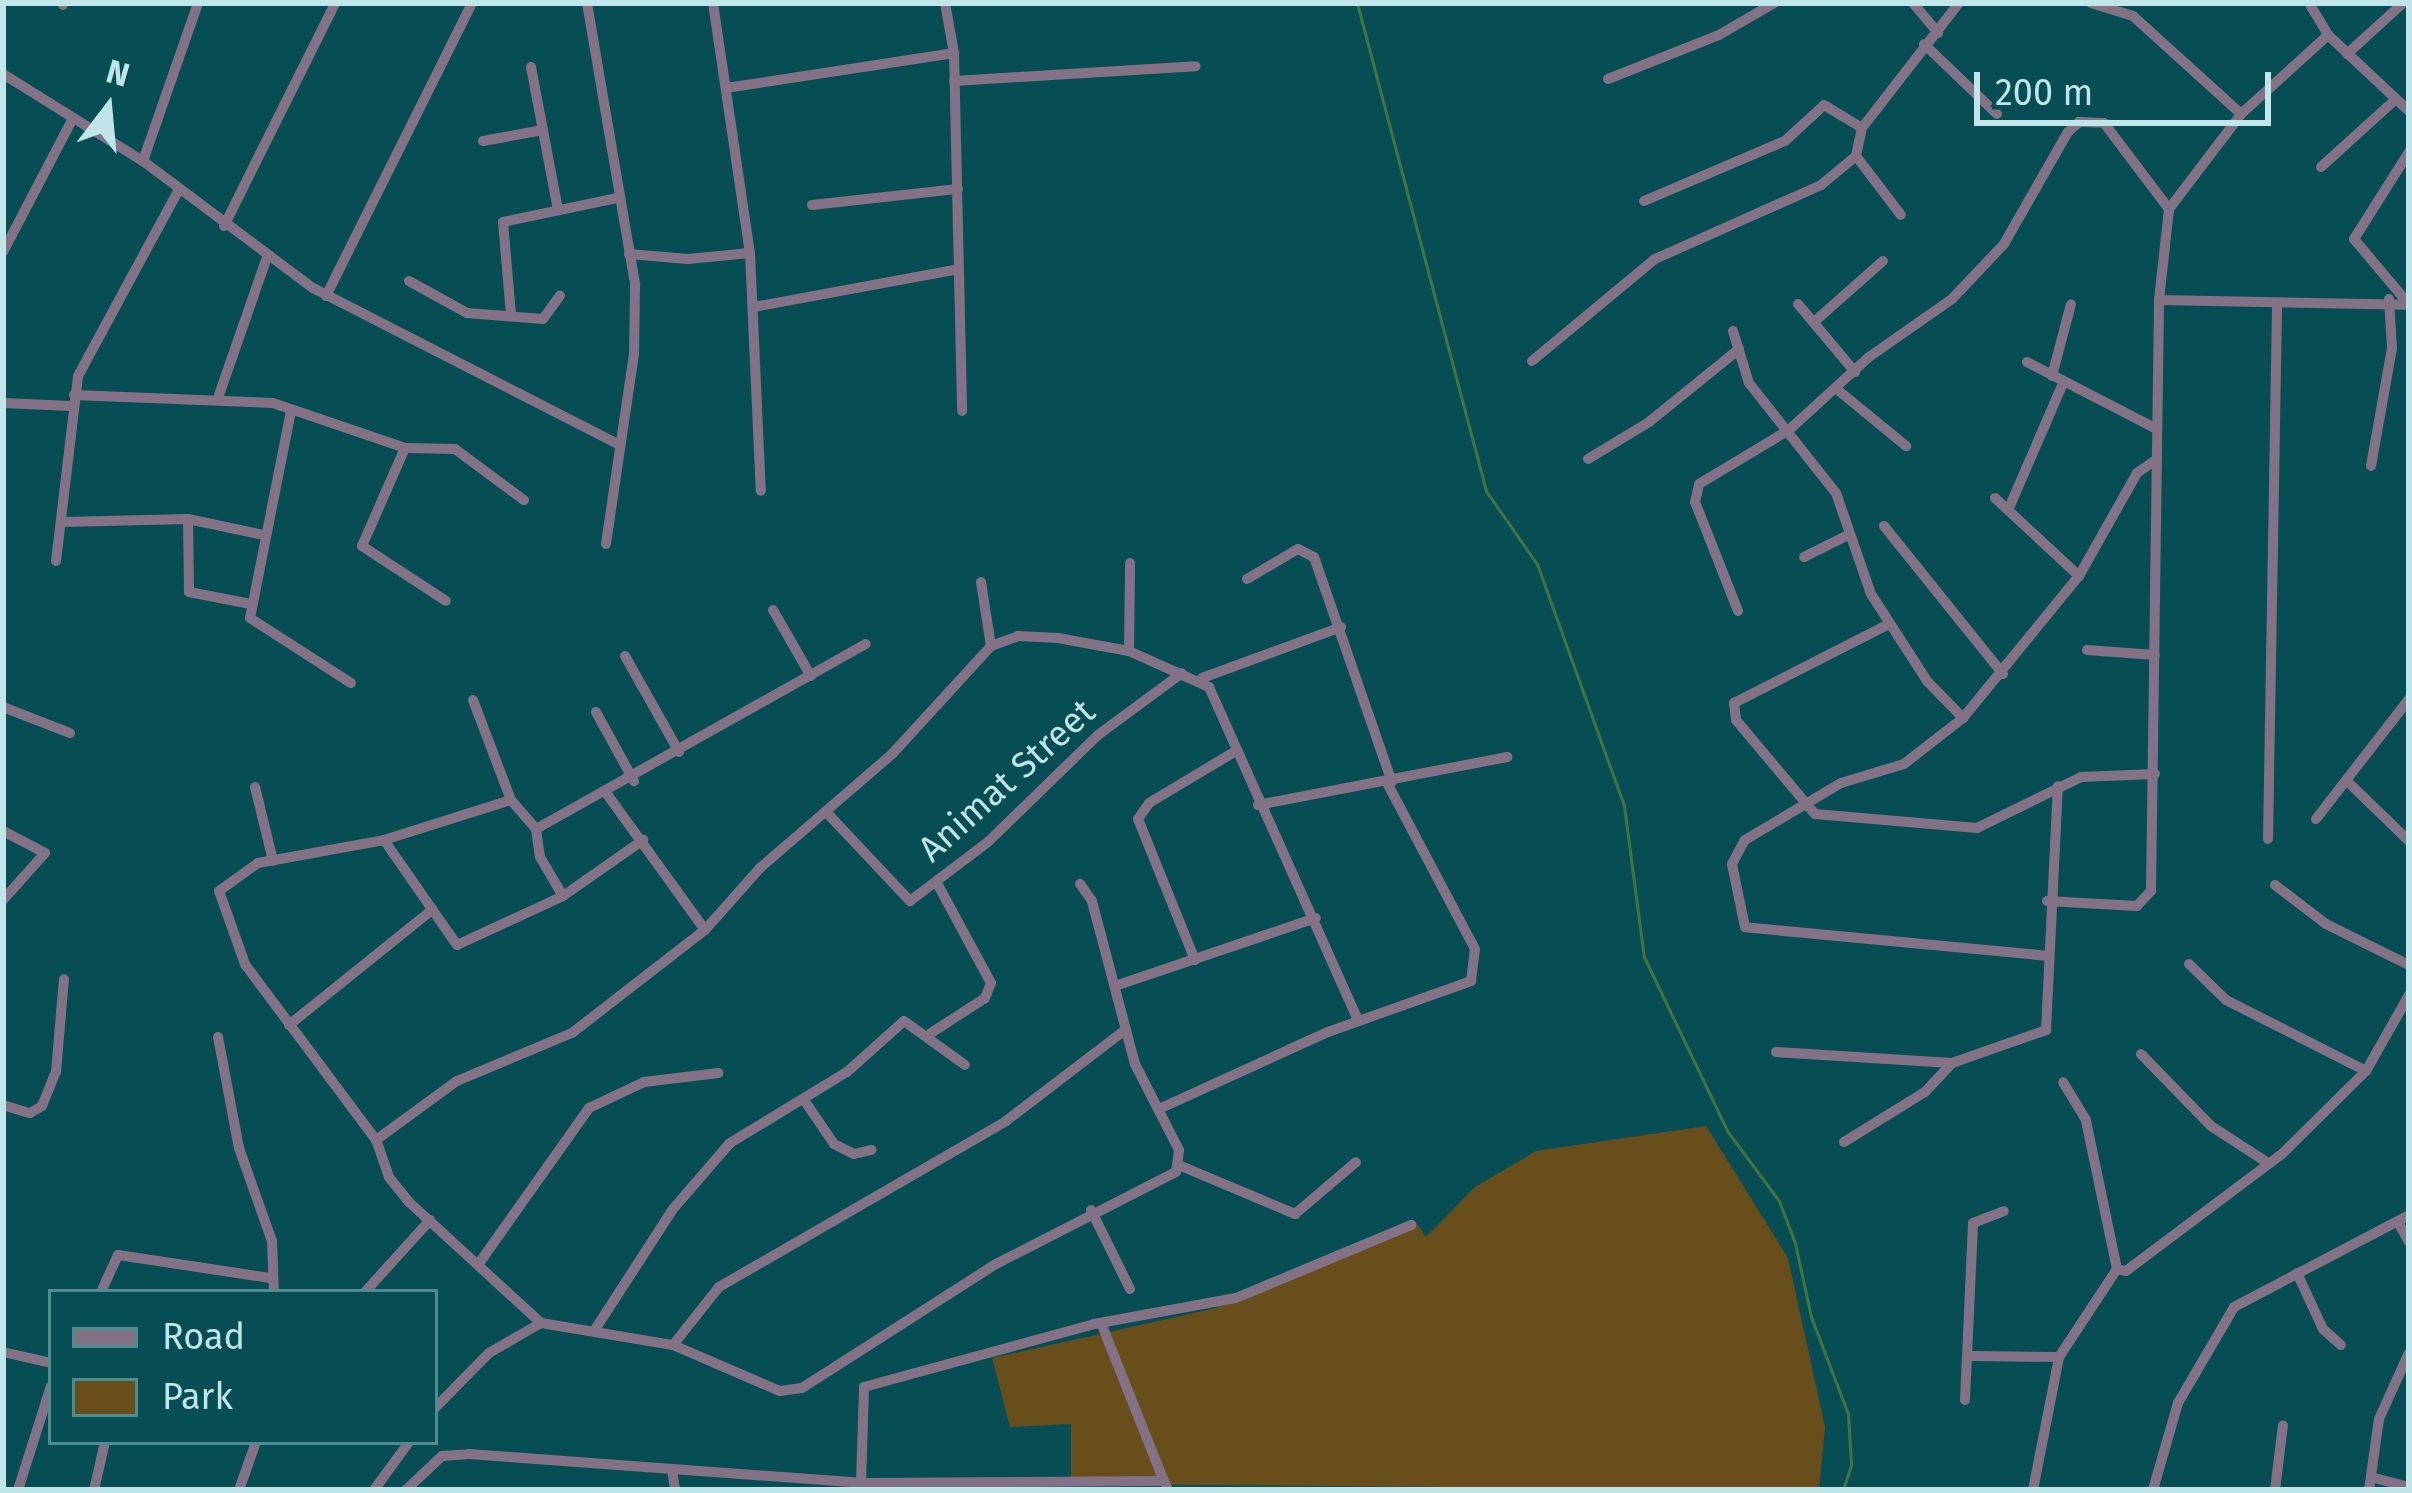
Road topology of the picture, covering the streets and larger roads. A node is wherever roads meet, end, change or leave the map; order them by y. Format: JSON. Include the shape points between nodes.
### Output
{"nodes":[{"id":1,"x":198,"y":3,"type":"edge"},
{"id":2,"x":335,"y":3,"type":"edge"},
{"id":3,"x":472,"y":3,"type":"edge"},
{"id":4,"x":587,"y":3,"type":"edge"},
{"id":5,"x":713,"y":3,"type":"edge"},
{"id":6,"x":945,"y":3,"type":"edge"},
{"id":7,"x":1774,"y":3,"type":"edge"},
{"id":8,"x":1913,"y":3,"type":"edge"},
{"id":9,"x":1960,"y":3,"type":"edge"},
{"id":10,"x":2091,"y":3,"type":"edge"},
{"id":11,"x":2308,"y":3,"type":"edge"},
{"id":12,"x":2403,"y":3,"type":"edge"},
{"id":13,"x":2134,"y":9,"type":"edge"},
{"id":14,"x":1938,"y":33,"type":"junction"},
{"id":15,"x":2327,"y":35,"type":"junction"},
{"id":16,"x":1924,"y":44,"type":"junction"},
{"id":17,"x":954,"y":52,"type":"junction"},
{"id":18,"x":2347,"y":54,"type":"junction"},
{"id":19,"x":531,"y":67,"type":"dead end"},
{"id":20,"x":1196,"y":67,"type":"dead end"},
{"id":21,"x":3,"y":74,"type":"edge"},
{"id":22,"x":1608,"y":79,"type":"dead end"},
{"id":23,"x":954,"y":81,"type":"junction"},
{"id":24,"x":726,"y":88,"type":"junction"},
{"id":25,"x":2396,"y":99,"type":"junction"},
{"id":26,"x":2409,"y":111,"type":"edge"},
{"id":27,"x":1997,"y":114,"type":"dead end"},
{"id":28,"x":2241,"y":114,"type":"junction"},
{"id":29,"x":72,"y":120,"type":"junction"},
{"id":30,"x":1862,"y":128,"type":"junction"},
{"id":31,"x":543,"y":130,"type":"junction"},
{"id":32,"x":483,"y":141,"type":"dead end"},
{"id":33,"x":2409,"y":152,"type":"edge"},
{"id":34,"x":1856,"y":156,"type":"junction"},
{"id":35,"x":143,"y":161,"type":"junction"},
{"id":36,"x":2321,"y":167,"type":"dead end"},
{"id":37,"x":958,"y":189,"type":"junction"},
{"id":38,"x":178,"y":191,"type":"junction"},
{"id":39,"x":617,"y":198,"type":"junction"},
{"id":40,"x":1644,"y":201,"type":"dead end"},
{"id":41,"x":812,"y":206,"type":"dead end"},
{"id":42,"x":2169,"y":209,"type":"junction"},
{"id":43,"x":558,"y":210,"type":"junction"},
{"id":44,"x":1901,"y":215,"type":"dead end"},
{"id":45,"x":224,"y":226,"type":"junction"},
{"id":46,"x":5,"y":244,"type":"edge"},
{"id":47,"x":750,"y":253,"type":"junction"},
{"id":48,"x":629,"y":254,"type":"junction"},
{"id":49,"x":266,"y":260,"type":"junction"},
{"id":50,"x":1883,"y":261,"type":"dead end"},
{"id":51,"x":958,"y":269,"type":"junction"},
{"id":52,"x":409,"y":281,"type":"dead end"},
{"id":53,"x":326,"y":296,"type":"junction"},
{"id":54,"x":560,"y":296,"type":"dead end"},
{"id":55,"x":2390,"y":299,"type":"junction"},
{"id":56,"x":2159,"y":301,"type":"junction"},
{"id":57,"x":1798,"y":304,"type":"dead end"},
{"id":58,"x":2071,"y":304,"type":"dead end"},
{"id":59,"x":2277,"y":305,"type":"junction"},
{"id":60,"x":2409,"y":305,"type":"edge"},
{"id":61,"x":754,"y":307,"type":"junction"},
{"id":62,"x":511,"y":315,"type":"junction"},
{"id":63,"x":1814,"y":322,"type":"junction"},
{"id":64,"x":1733,"y":331,"type":"dead end"},
{"id":65,"x":1739,"y":349,"type":"junction"},
{"id":66,"x":1532,"y":362,"type":"dead end"},
{"id":67,"x":2027,"y":362,"type":"dead end"},
{"id":68,"x":1855,"y":372,"type":"junction"},
{"id":69,"x":2058,"y":380,"type":"junction"},
{"id":70,"x":1839,"y":391,"type":"junction"},
{"id":71,"x":219,"y":395,"type":"junction"},
{"id":72,"x":73,"y":401,"type":"junction"},
{"id":73,"x":3,"y":403,"type":"edge"},
{"id":74,"x":291,"y":411,"type":"junction"},
{"id":75,"x":962,"y":411,"type":"dead end"},
{"id":76,"x":2157,"y":429,"type":"junction"},
{"id":77,"x":1789,"y":430,"type":"junction"},
{"id":78,"x":616,"y":443,"type":"junction"},
{"id":79,"x":1906,"y":446,"type":"dead end"},
{"id":80,"x":405,"y":448,"type":"junction"},
{"id":81,"x":1588,"y":459,"type":"dead end"},
{"id":82,"x":2157,"y":459,"type":"junction"},
{"id":83,"x":2371,"y":466,"type":"dead end"},
{"id":84,"x":761,"y":491,"type":"dead end"},
{"id":85,"x":1995,"y":498,"type":"dead end"},
{"id":86,"x":524,"y":500,"type":"dead end"},
{"id":87,"x":2009,"y":508,"type":"junction"},
{"id":88,"x":188,"y":519,"type":"junction"},
{"id":89,"x":63,"y":522,"type":"junction"},
{"id":90,"x":1884,"y":526,"type":"dead end"},
{"id":91,"x":1850,"y":534,"type":"junction"},
{"id":92,"x":264,"y":535,"type":"junction"},
{"id":93,"x":606,"y":544,"type":"dead end"},
{"id":94,"x":1804,"y":557,"type":"dead end"},
{"id":95,"x":56,"y":561,"type":"dead end"},
{"id":96,"x":1130,"y":563,"type":"dead end"},
{"id":97,"x":2079,"y":576,"type":"junction"},
{"id":98,"x":1247,"y":579,"type":"dead end"},
{"id":99,"x":980,"y":582,"type":"dead end"},
{"id":100,"x":446,"y":601,"type":"dead end"},
{"id":101,"x":251,"y":604,"type":"junction"},
{"id":102,"x":773,"y":610,"type":"dead end"},
{"id":103,"x":1738,"y":611,"type":"dead end"},
{"id":104,"x":1889,"y":623,"type":"junction"},
{"id":105,"x":1341,"y":627,"type":"junction"},
{"id":106,"x":866,"y":644,"type":"dead end"},
{"id":107,"x":992,"y":646,"type":"junction"},
{"id":108,"x":2086,"y":650,"type":"dead end"},
{"id":109,"x":1129,"y":651,"type":"junction"},
{"id":110,"x":2155,"y":655,"type":"junction"},
{"id":111,"x":625,"y":656,"type":"dead end"},
{"id":112,"x":1182,"y":673,"type":"junction"},
{"id":113,"x":2003,"y":674,"type":"junction"},
{"id":114,"x":812,"y":676,"type":"junction"},
{"id":115,"x":1202,"y":678,"type":"junction"},
{"id":116,"x":351,"y":683,"type":"dead end"},
{"id":117,"x":2409,"y":699,"type":"edge"},
{"id":118,"x":472,"y":700,"type":"dead end"},
{"id":119,"x":3,"y":706,"type":"edge"},
{"id":120,"x":596,"y":712,"type":"dead end"},
{"id":121,"x":1963,"y":718,"type":"junction"},
{"id":122,"x":70,"y":733,"type":"dead end"},
{"id":123,"x":1236,"y":751,"type":"junction"},
{"id":124,"x":679,"y":752,"type":"junction"},
{"id":125,"x":1507,"y":757,"type":"dead end"},
{"id":126,"x":2155,"y":774,"type":"junction"},
{"id":127,"x":634,"y":781,"type":"junction"},
{"id":128,"x":2347,"y":781,"type":"junction"},
{"id":129,"x":1389,"y":783,"type":"junction"},
{"id":130,"x":2059,"y":786,"type":"junction"},
{"id":131,"x":256,"y":787,"type":"dead end"},
{"id":132,"x":607,"y":794,"type":"junction"},
{"id":133,"x":512,"y":800,"type":"junction"},
{"id":134,"x":1809,"y":803,"type":"junction"},
{"id":135,"x":1258,"y":805,"type":"junction"},
{"id":136,"x":828,"y":814,"type":"junction"},
{"id":137,"x":2316,"y":819,"type":"dead end"},
{"id":138,"x":536,"y":829,"type":"junction"},
{"id":139,"x":3,"y":831,"type":"edge"},
{"id":140,"x":2268,"y":839,"type":"dead end"},
{"id":141,"x":643,"y":840,"type":"junction"},
{"id":142,"x":384,"y":841,"type":"junction"},
{"id":143,"x":2409,"y":841,"type":"edge"},
{"id":144,"x":273,"y":861,"type":"junction"},
{"id":145,"x":1080,"y":884,"type":"dead end"},
{"id":146,"x":938,"y":885,"type":"junction"},
{"id":147,"x":2275,"y":885,"type":"dead end"},
{"id":148,"x":563,"y":896,"type":"junction"},
{"id":149,"x":3,"y":900,"type":"edge"},
{"id":150,"x":2047,"y":901,"type":"junction"},
{"id":151,"x":432,"y":910,"type":"junction"},
{"id":152,"x":1316,"y":918,"type":"junction"},
{"id":153,"x":704,"y":929,"type":"junction"},
{"id":154,"x":2049,"y":956,"type":"junction"},
{"id":155,"x":1195,"y":961,"type":"junction"},
{"id":156,"x":2188,"y":964,"type":"dead end"},
{"id":157,"x":2409,"y":965,"type":"edge"},
{"id":158,"x":64,"y":979,"type":"dead end"},
{"id":159,"x":1115,"y":986,"type":"junction"},
{"id":160,"x":2409,"y":995,"type":"edge"},
{"id":161,"x":1358,"y":1021,"type":"junction"},
{"id":162,"x":289,"y":1025,"type":"junction"},
{"id":163,"x":1125,"y":1030,"type":"junction"},
{"id":164,"x":931,"y":1033,"type":"junction"},
{"id":165,"x":218,"y":1037,"type":"dead end"},
{"id":166,"x":1776,"y":1052,"type":"dead end"},
{"id":167,"x":2141,"y":1054,"type":"dead end"},
{"id":168,"x":1952,"y":1063,"type":"junction"},
{"id":169,"x":964,"y":1065,"type":"dead end"},
{"id":170,"x":2366,"y":1071,"type":"junction"},
{"id":171,"x":718,"y":1073,"type":"dead end"},
{"id":172,"x":2062,"y":1082,"type":"dead end"},
{"id":173,"x":804,"y":1100,"type":"junction"},
{"id":174,"x":3,"y":1105,"type":"edge"},
{"id":175,"x":1160,"y":1108,"type":"junction"},
{"id":176,"x":376,"y":1140,"type":"junction"},
{"id":177,"x":1844,"y":1142,"type":"dead end"},
{"id":178,"x":872,"y":1150,"type":"dead end"},
{"id":179,"x":1356,"y":1162,"type":"dead end"},
{"id":180,"x":2268,"y":1163,"type":"junction"},
{"id":181,"x":1180,"y":1166,"type":"junction"},
{"id":182,"x":1091,"y":1210,"type":"junction"},
{"id":183,"x":2004,"y":1211,"type":"dead end"},
{"id":184,"x":2403,"y":1219,"type":"edge"},
{"id":185,"x":430,"y":1220,"type":"junction"},
{"id":186,"x":1411,"y":1225,"type":"dead end"},
{"id":187,"x":2409,"y":1242,"type":"edge"},
{"id":188,"x":480,"y":1262,"type":"junction"},
{"id":189,"x":2117,"y":1269,"type":"junction"},
{"id":190,"x":2297,"y":1273,"type":"junction"},
{"id":191,"x":270,"y":1278,"type":"junction"},
{"id":192,"x":102,"y":1289,"type":"edge"},
{"id":193,"x":273,"y":1289,"type":"edge"},
{"id":194,"x":368,"y":1289,"type":"edge"},
{"id":195,"x":1130,"y":1289,"type":"dead end"},
{"id":196,"x":542,"y":1323,"type":"junction"},
{"id":197,"x":1100,"y":1323,"type":"junction"},
{"id":198,"x":596,"y":1328,"type":"junction"},
{"id":199,"x":673,"y":1345,"type":"junction"},
{"id":200,"x":2341,"y":1345,"type":"dead end"},
{"id":201,"x":3,"y":1352,"type":"edge"},
{"id":202,"x":2409,"y":1353,"type":"edge"},
{"id":203,"x":1972,"y":1356,"type":"junction"},
{"id":204,"x":2059,"y":1357,"type":"junction"},
{"id":205,"x":48,"y":1362,"type":"edge"},
{"id":206,"x":48,"y":1395,"type":"edge"},
{"id":207,"x":1965,"y":1400,"type":"dead end"},
{"id":208,"x":438,"y":1405,"type":"edge"},
{"id":209,"x":2283,"y":1425,"type":"dead end"},
{"id":210,"x":104,"y":1445,"type":"edge"},
{"id":211,"x":255,"y":1445,"type":"edge"},
{"id":212,"x":407,"y":1445,"type":"edge"},
{"id":213,"x":672,"y":1470,"type":"junction"},
{"id":214,"x":861,"y":1483,"type":"junction"},
{"id":215,"x":2370,"y":1484,"type":"edge"},
{"id":216,"x":1166,"y":1485,"type":"edge"},
{"id":217,"x":906,"y":1487,"type":"edge"},
{"id":218,"x":2409,"y":1487,"type":"edge"},
{"id":219,"x":18,"y":1490,"type":"edge"},
{"id":220,"x":94,"y":1490,"type":"edge"},
{"id":221,"x":239,"y":1490,"type":"edge"},
{"id":222,"x":374,"y":1490,"type":"edge"},
{"id":223,"x":406,"y":1490,"type":"edge"},
{"id":224,"x":675,"y":1490,"type":"edge"},
{"id":225,"x":2033,"y":1490,"type":"edge"},
{"id":226,"x":2153,"y":1490,"type":"edge"},
{"id":227,"x":2275,"y":1490,"type":"edge"}],
"edges":[{"from":1,"to":35,"type":"street"},
{"from":2,"to":45,"type":"street"},
{"from":3,"to":53,"type":"street"},
{"from":4,"to":39,"type":"street"},
{"from":5,"to":24,"type":"street"},
{"from":6,"to":17,"type":"street"},
{"from":7,"to":22,"type":"street","via":[[1719,35]]},
{"from":8,"to":14,"type":"street"},
{"from":9,"to":14,"type":"street"},
{"from":10,"to":13,"type":"street"},
{"from":11,"to":15,"type":"street"},
{"from":12,"to":18,"type":"street"},
{"from":13,"to":28,"type":"street"},
{"from":14,"to":16,"type":"street"},
{"from":15,"to":18,"type":"street"},
{"from":15,"to":28,"type":"street"},
{"from":16,"to":27,"type":"street"},
{"from":16,"to":30,"type":"street"},
{"from":17,"to":23,"type":"street"},
{"from":17,"to":24,"type":"street"},
{"from":18,"to":25,"type":"street"},
{"from":19,"to":31,"type":"street"},
{"from":20,"to":23,"type":"street"},
{"from":21,"to":29,"type":"street","via":[[50,97]]},
{"from":23,"to":37,"type":"street"},
{"from":24,"to":47,"type":"street"},
{"from":25,"to":26,"type":"street"},
{"from":25,"to":36,"type":"street"},
{"from":28,"to":42,"type":"street"},
{"from":29,"to":35,"type":"street"},
{"from":29,"to":46,"type":"street"},
{"from":30,"to":34,"type":"street"},
{"from":30,"to":40,"type":"street","via":[[1824,105],[1785,141]]},
{"from":31,"to":32,"type":"street"},
{"from":31,"to":43,"type":"street"},
{"from":33,"to":60,"type":"street","via":[[2354,239]]},
{"from":34,"to":44,"type":"street"},
{"from":34,"to":66,"type":"street","via":[[1821,185],[1655,260]]},
{"from":35,"to":38,"type":"street"},
{"from":37,"to":41,"type":"street"},
{"from":37,"to":51,"type":"street"},
{"from":38,"to":45,"type":"street"},
{"from":38,"to":72,"type":"street","via":[[97,331]]},
{"from":39,"to":43,"type":"street"},
{"from":39,"to":48,"type":"street"},
{"from":42,"to":56,"type":"street"},
{"from":42,"to":68,"type":"street","via":[[2104,123],[2079,122],[1993,260]]},
{"from":43,"to":62,"type":"street","via":[[503,222]]},
{"from":45,"to":49,"type":"street"},
{"from":47,"to":48,"type":"street"},
{"from":47,"to":61,"type":"street"},
{"from":48,"to":78,"type":"street","via":[[634,354]]},
{"from":49,"to":53,"type":"street"},
{"from":49,"to":71,"type":"street"},
{"from":50,"to":63,"type":"street"},
{"from":51,"to":61,"type":"street"},
{"from":51,"to":75,"type":"street"},
{"from":52,"to":62,"type":"street","via":[[455,312]]},
{"from":53,"to":78,"type":"street"},
{"from":54,"to":62,"type":"street","via":[[543,319]]},
{"from":55,"to":59,"type":"street"},
{"from":55,"to":60,"type":"street"},
{"from":55,"to":83,"type":"street","via":[[2392,348]]},
{"from":56,"to":59,"type":"street"},
{"from":56,"to":76,"type":"street"},
{"from":57,"to":63,"type":"street"},
{"from":58,"to":69,"type":"street"},
{"from":59,"to":140,"type":"street"},
{"from":61,"to":84,"type":"street"},
{"from":63,"to":68,"type":"street"},
{"from":64,"to":65,"type":"street"},
{"from":65,"to":77,"type":"street","via":[[1749,383]]},
{"from":65,"to":81,"type":"street","via":[[1649,422]]},
{"from":67,"to":69,"type":"street"},
{"from":68,"to":70,"type":"street"},
{"from":69,"to":76,"type":"street"},
{"from":69,"to":87,"type":"street"},
{"from":70,"to":77,"type":"street"},
{"from":70,"to":79,"type":"street"},
{"from":71,"to":72,"type":"street"},
{"from":71,"to":74,"type":"street"},
{"from":72,"to":73,"type":"street"},
{"from":72,"to":89,"type":"street"},
{"from":74,"to":80,"type":"street"},
{"from":74,"to":92,"type":"street"},
{"from":76,"to":82,"type":"street"},
{"from":77,"to":91,"type":"street","via":[[1836,493]]},
{"from":77,"to":103,"type":"street","via":[[1695,491]]},
{"from":78,"to":93,"type":"street"},
{"from":80,"to":86,"type":"street","via":[[455,449]]},
{"from":80,"to":100,"type":"street","via":[[362,546]]},
{"from":82,"to":97,"type":"street","via":[[2137,472]]},
{"from":82,"to":110,"type":"street"},
{"from":85,"to":87,"type":"street"},
{"from":87,"to":97,"type":"street"},
{"from":88,"to":89,"type":"street"},
{"from":88,"to":92,"type":"street"},
{"from":88,"to":101,"type":"street","via":[[189,592]]},
{"from":89,"to":95,"type":"street"},
{"from":90,"to":113,"type":"street"},
{"from":91,"to":94,"type":"street"},
{"from":91,"to":104,"type":"street"},
{"from":92,"to":101,"type":"street"},
{"from":96,"to":109,"type":"street"},
{"from":97,"to":113,"type":"street"},
{"from":98,"to":105,"type":"street","via":[[1298,549],[1309,552]]},
{"from":99,"to":107,"type":"street"},
{"from":101,"to":116,"type":"street","via":[[255,624]]},
{"from":102,"to":114,"type":"street"},
{"from":104,"to":121,"type":"street"},
{"from":104,"to":134,"type":"street","via":[[1735,704],[1736,720]]},
{"from":105,"to":115,"type":"street"},
{"from":105,"to":129,"type":"street"},
{"from":106,"to":114,"type":"street"},
{"from":107,"to":109,"type":"street","via":[[1033,635]]},
{"from":107,"to":136,"type":"street"},
{"from":108,"to":110,"type":"street"},
{"from":109,"to":112,"type":"street"},
{"from":110,"to":126,"type":"street"},
{"from":111,"to":124,"type":"street"},
{"from":112,"to":115,"type":"street"},
{"from":112,"to":146,"type":"street","name":"Animat Street","via":[[1098,735]]},
{"from":113,"to":121,"type":"street"},
{"from":114,"to":124,"type":"street"},
{"from":115,"to":123,"type":"street"},
{"from":117,"to":128,"type":"street"},
{"from":118,"to":133,"type":"street"},
{"from":119,"to":122,"type":"street"},
{"from":120,"to":127,"type":"street"},
{"from":121,"to":134,"type":"street","via":[[1904,764],[1841,783]]},
{"from":123,"to":135,"type":"street"},
{"from":123,"to":155,"type":"street","via":[[1148,803],[1138,819]]},
{"from":124,"to":127,"type":"street"},
{"from":125,"to":129,"type":"street"},
{"from":126,"to":130,"type":"street","via":[[2094,773]]},
{"from":126,"to":150,"type":"street","via":[[2149,900]]},
{"from":127,"to":132,"type":"street"},
{"from":128,"to":137,"type":"street"},
{"from":128,"to":143,"type":"street"},
{"from":129,"to":135,"type":"street"},
{"from":129,"to":161,"type":"street","via":[[1477,966],[1471,981]]},
{"from":130,"to":134,"type":"street","via":[[1977,828],[1823,816]]},
{"from":130,"to":150,"type":"street","via":[[2058,874]]},
{"from":131,"to":144,"type":"street"},
{"from":132,"to":138,"type":"street"},
{"from":132,"to":141,"type":"street"},
{"from":133,"to":138,"type":"street"},
{"from":133,"to":142,"type":"street"},
{"from":134,"to":154,"type":"street","via":[[1738,845],[1732,864],[1745,927]]},
{"from":135,"to":152,"type":"street"},
{"from":136,"to":146,"type":"street","name":"Animat Street","via":[[903,902]]},
{"from":136,"to":153,"type":"street","via":[[760,868]]},
{"from":138,"to":148,"type":"street","via":[[540,857]]},
{"from":139,"to":149,"type":"street","via":[[45,854]]},
{"from":141,"to":148,"type":"street"},
{"from":141,"to":153,"type":"street"},
{"from":142,"to":144,"type":"street"},
{"from":142,"to":151,"type":"street"},
{"from":144,"to":162,"type":"street","via":[[226,884],[218,900],[245,964]]},
{"from":145,"to":159,"type":"street"},
{"from":146,"to":164,"type":"street","via":[[992,983],[985,998]]},
{"from":147,"to":157,"type":"street","via":[[2326,924]]},
{"from":148,"to":151,"type":"street","via":[[461,945]]},
{"from":150,"to":154,"type":"street"},
{"from":151,"to":162,"type":"street"},
{"from":152,"to":155,"type":"street"},
{"from":152,"to":161,"type":"street"},
{"from":153,"to":176,"type":"street","via":[[671,963],[572,1033],[458,1081]]},
{"from":154,"to":168,"type":"street","via":[[2046,1030]]},
{"from":155,"to":159,"type":"street"},
{"from":156,"to":170,"type":"street","via":[[2226,1000]]},
{"from":158,"to":174,"type":"street","via":[[59,1055],[42,1106],[30,1113]]},
{"from":159,"to":163,"type":"street"},
{"from":160,"to":170,"type":"street"},
{"from":161,"to":175,"type":"street"},
{"from":162,"to":176,"type":"street"},
{"from":163,"to":175,"type":"street"},
{"from":163,"to":199,"type":"street","via":[[1006,1121],[719,1287]]},
{"from":164,"to":169,"type":"street"},
{"from":164,"to":173,"type":"street","via":[[897,1024]]},
{"from":165,"to":191,"type":"street","via":[[239,1148],[272,1241]]},
{"from":166,"to":168,"type":"street"},
{"from":167,"to":180,"type":"street","via":[[2211,1126]]},
{"from":168,"to":177,"type":"street","via":[[1925,1092]]},
{"from":170,"to":180,"type":"street"},
{"from":171,"to":188,"type":"street","via":[[632,1085],[589,1108]]},
{"from":172,"to":189,"type":"street","via":[[2086,1120]]},
{"from":173,"to":178,"type":"street","via":[[835,1144],[854,1154]]},
{"from":173,"to":198,"type":"street","via":[[730,1143],[673,1209]]},
{"from":175,"to":181,"type":"street"},
{"from":176,"to":185,"type":"street","via":[[389,1178]]},
{"from":179,"to":181,"type":"street","via":[[1295,1214]]},
{"from":180,"to":189,"type":"street"},
{"from":181,"to":182,"type":"street"},
{"from":182,"to":195,"type":"street"},
{"from":182,"to":199,"type":"street","via":[[802,1388],[780,1391]]},
{"from":183,"to":203,"type":"street","via":[[1973,1223]]},
{"from":184,"to":187,"type":"street"},
{"from":184,"to":190,"type":"street"},
{"from":185,"to":188,"type":"street"},
{"from":185,"to":194,"type":"street"},
{"from":186,"to":197,"type":"street","via":[[1237,1298]]},
{"from":188,"to":196,"type":"street"},
{"from":189,"to":204,"type":"street"},
{"from":190,"to":200,"type":"street","via":[[2324,1329]]},
{"from":190,"to":226,"type":"street","via":[[2234,1306],[2178,1403]]},
{"from":191,"to":192,"type":"street","via":[[118,1255]]},
{"from":191,"to":193,"type":"street"},
{"from":196,"to":198,"type":"street"},
{"from":196,"to":208,"type":"street","via":[[489,1353]]},
{"from":197,"to":214,"type":"street","via":[[864,1387]]},
{"from":197,"to":216,"type":"street"},
{"from":198,"to":199,"type":"street"},
{"from":201,"to":205,"type":"street"},
{"from":202,"to":215,"type":"street","via":[[2379,1419]]},
{"from":203,"to":204,"type":"street"},
{"from":203,"to":207,"type":"street"},
{"from":204,"to":225,"type":"street"},
{"from":206,"to":219,"type":"street"},
{"from":209,"to":227,"type":"street"},
{"from":210,"to":220,"type":"street"},
{"from":211,"to":221,"type":"street"},
{"from":212,"to":222,"type":"street"},
{"from":213,"to":214,"type":"street"},
{"from":213,"to":223,"type":"street","via":[[442,1456]]},
{"from":213,"to":224,"type":"street"},
{"from":214,"to":217,"type":"street"},
{"from":215,"to":218,"type":"street"},
{"from":216,"to":217,"type":"street"}]}
